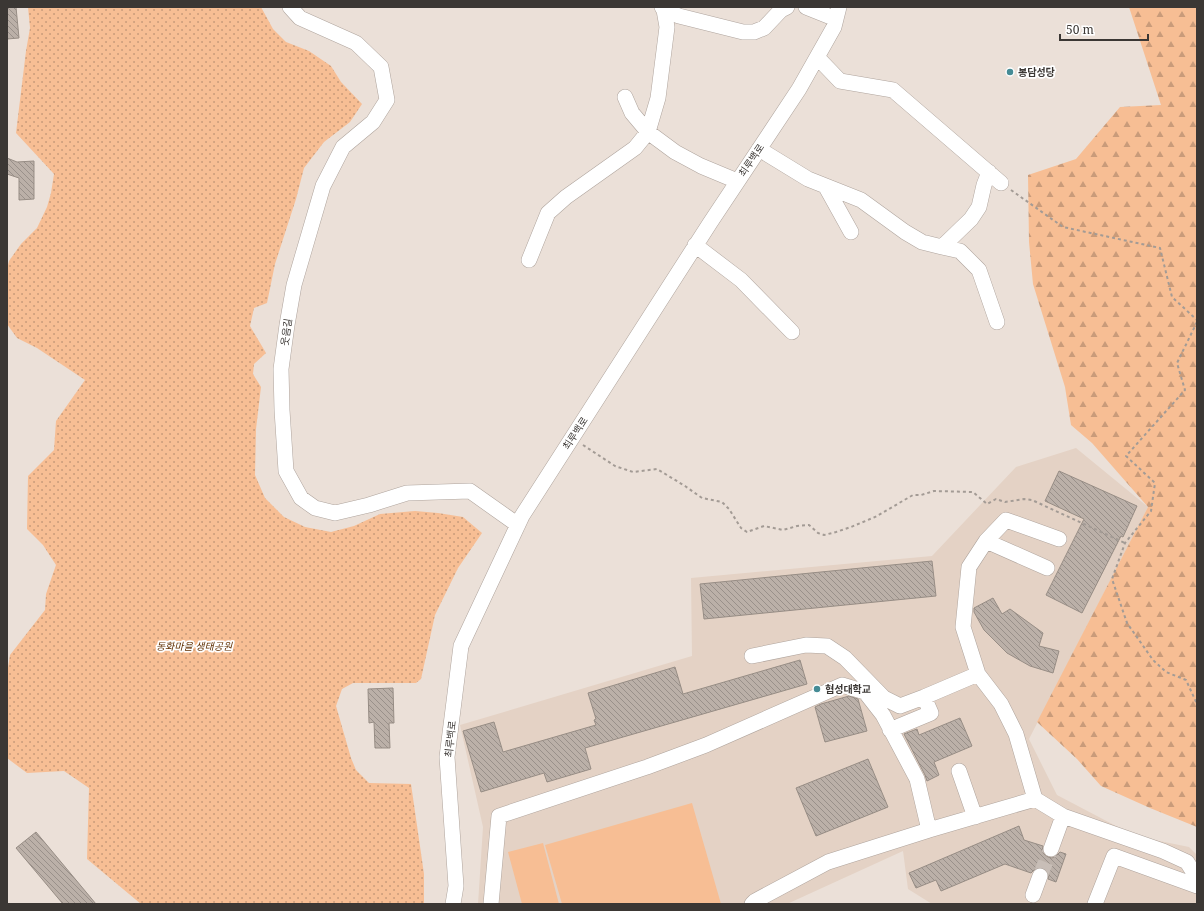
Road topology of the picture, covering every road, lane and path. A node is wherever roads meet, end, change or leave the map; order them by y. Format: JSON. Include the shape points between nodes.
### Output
{"nodes":[{"id":1,"x":290,"y":7,"type":"edge"},
{"id":2,"x":787,"y":7,"type":"edge"},
{"id":3,"x":806,"y":7,"type":"edge"},
{"id":4,"x":663,"y":9,"type":"edge"},
{"id":5,"x":838,"y":13,"type":"edge"},
{"id":6,"x":817,"y":57,"type":"junction"},
{"id":7,"x":625,"y":96,"type":"dead end"},
{"id":8,"x":648,"y":132,"type":"junction"},
{"id":9,"x":759,"y":149,"type":"junction"},
{"id":10,"x":989,"y":172,"type":"junction"},
{"id":11,"x":737,"y":181,"type":"junction"},
{"id":12,"x":1001,"y":183,"type":"joint"},
{"id":13,"x":826,"y":187,"type":"junction"},
{"id":14,"x":851,"y":232,"type":"dead end"},
{"id":15,"x":695,"y":245,"type":"junction"},
{"id":16,"x":942,"y":248,"type":"junction"},
{"id":17,"x":528,"y":260,"type":"dead end"},
{"id":18,"x":1197,"y":321,"type":"edge"},
{"id":19,"x":996,"y":322,"type":"dead end"},
{"id":20,"x":792,"y":332,"type":"dead end"},
{"id":21,"x":572,"y":438,"type":"junction"},
{"id":22,"x":518,"y":525,"type":"junction"},
{"id":23,"x":1058,"y":539,"type":"dead end"},
{"id":24,"x":986,"y":541,"type":"junction"},
{"id":25,"x":1125,"y":543,"type":"junction"},
{"id":26,"x":1046,"y":568,"type":"dead end"},
{"id":27,"x":752,"y":656,"type":"dead end"},
{"id":28,"x":978,"y":674,"type":"junction"},
{"id":29,"x":924,"y":697,"type":"junction"},
{"id":30,"x":1197,"y":704,"type":"edge"},
{"id":31,"x":890,"y":730,"type":"junction"},
{"id":32,"x":959,"y":771,"type":"dead end"},
{"id":33,"x":1034,"y":800,"type":"junction"},
{"id":34,"x":1063,"y":816,"type":"junction"},
{"id":35,"x":976,"y":817,"type":"junction"},
{"id":36,"x":929,"y":830,"type":"junction"},
{"id":37,"x":1051,"y":849,"type":"tunnel mouth"},
{"id":38,"x":1040,"y":876,"type":"tunnel mouth"},
{"id":39,"x":1197,"y":878,"type":"edge"},
{"id":40,"x":1197,"y":886,"type":"edge"},
{"id":41,"x":1033,"y":895,"type":"dead end"},
{"id":42,"x":453,"y":904,"type":"edge"},
{"id":43,"x":491,"y":904,"type":"edge"},
{"id":44,"x":752,"y":904,"type":"edge"},
{"id":45,"x":1095,"y":904,"type":"edge"}],
"edges":[{"from":1,"to":22,"type":"street","name":"웃음길","via":[[300,18],[356,43],[366,52],[381,67],[387,100],[373,122],[342,147],[323,186],[294,285],[281,369],[286,471],[301,498],[315,508],[335,513],[407,493],[470,491]]},
{"from":2,"to":4,"type":"street","via":[[764,28],[754,32],[743,32],[679,16]]},
{"from":3,"to":5,"type":"street"},
{"from":4,"to":8,"type":"street","via":[[666,27],[658,98]]},
{"from":5,"to":6,"type":"street","name":"최루백로","via":[[834,27]]},
{"from":6,"to":9,"type":"street","name":"최루백로"},
{"from":6,"to":10,"type":"street","via":[[840,81],[893,90]]},
{"from":7,"to":8,"type":"street","via":[[632,112]]},
{"from":8,"to":11,"type":"street","via":[[675,152]]},
{"from":8,"to":17,"type":"street","via":[[635,148],[566,197],[548,214]]},
{"from":9,"to":11,"type":"street","name":"최루백로"},
{"from":9,"to":13,"type":"street"},
{"from":10,"to":12,"type":"street"},
{"from":10,"to":16,"type":"street","via":[[979,207]]},
{"from":11,"to":15,"type":"street","name":"최루백로"},
{"from":12,"to":18,"type":"path","via":[[1063,227],[1160,248],[1172,297]]},
{"from":13,"to":14,"type":"street"},
{"from":13,"to":16,"type":"street","via":[[861,200],[905,232],[922,242]]},
{"from":15,"to":20,"type":"street","via":[[741,280]]},
{"from":15,"to":21,"type":"street","name":"최루백로"},
{"from":16,"to":19,"type":"street","via":[[960,250],[979,270]]},
{"from":18,"to":25,"type":"path","via":[[1178,363],[1185,390],[1126,456],[1155,483],[1151,511]]},
{"from":21,"to":22,"type":"street","name":"최루백로"},
{"from":21,"to":25,"type":"path","via":[[615,466],[632,472],[657,469],[702,498],[722,502],[741,528],[747,532],[764,526],[783,530],[809,525],[818,533],[824,534],[875,517],[913,495],[945,491],[973,492],[987,504],[996,499],[1005,502],[1032,500]]},
{"from":22,"to":42,"type":"street","name":"최루백로","via":[[462,646],[447,757],[456,886]]},
{"from":23,"to":24,"type":"street","via":[[1006,520]]},
{"from":24,"to":26,"type":"street"},
{"from":24,"to":28,"type":"street","via":[[969,567],[963,627]]},
{"from":25,"to":30,"type":"path","via":[[1112,579],[1127,623],[1153,660],[1166,672],[1186,680]]},
{"from":27,"to":29,"type":"street","via":[[806,645],[827,646],[845,658],[884,698],[900,706]]},
{"from":28,"to":29,"type":"street"},
{"from":28,"to":33,"type":"street","via":[[1001,704],[1016,734]]},
{"from":29,"to":31,"type":"street","via":[[931,713]]},
{"from":31,"to":36,"type":"street","via":[[917,779]]},
{"from":31,"to":43,"type":"street","via":[[865,692],[842,686],[706,745],[499,816]]},
{"from":32,"to":35,"type":"street"},
{"from":33,"to":34,"type":"street"},
{"from":33,"to":35,"type":"street"},
{"from":34,"to":37,"type":"street"},
{"from":34,"to":39,"type":"street","via":[[1187,862]]},
{"from":35,"to":36,"type":"street"},
{"from":36,"to":44,"type":"street","via":[[828,862]]},
{"from":38,"to":41,"type":"street"},
{"from":40,"to":45,"type":"street","via":[[1114,856]]}]}
